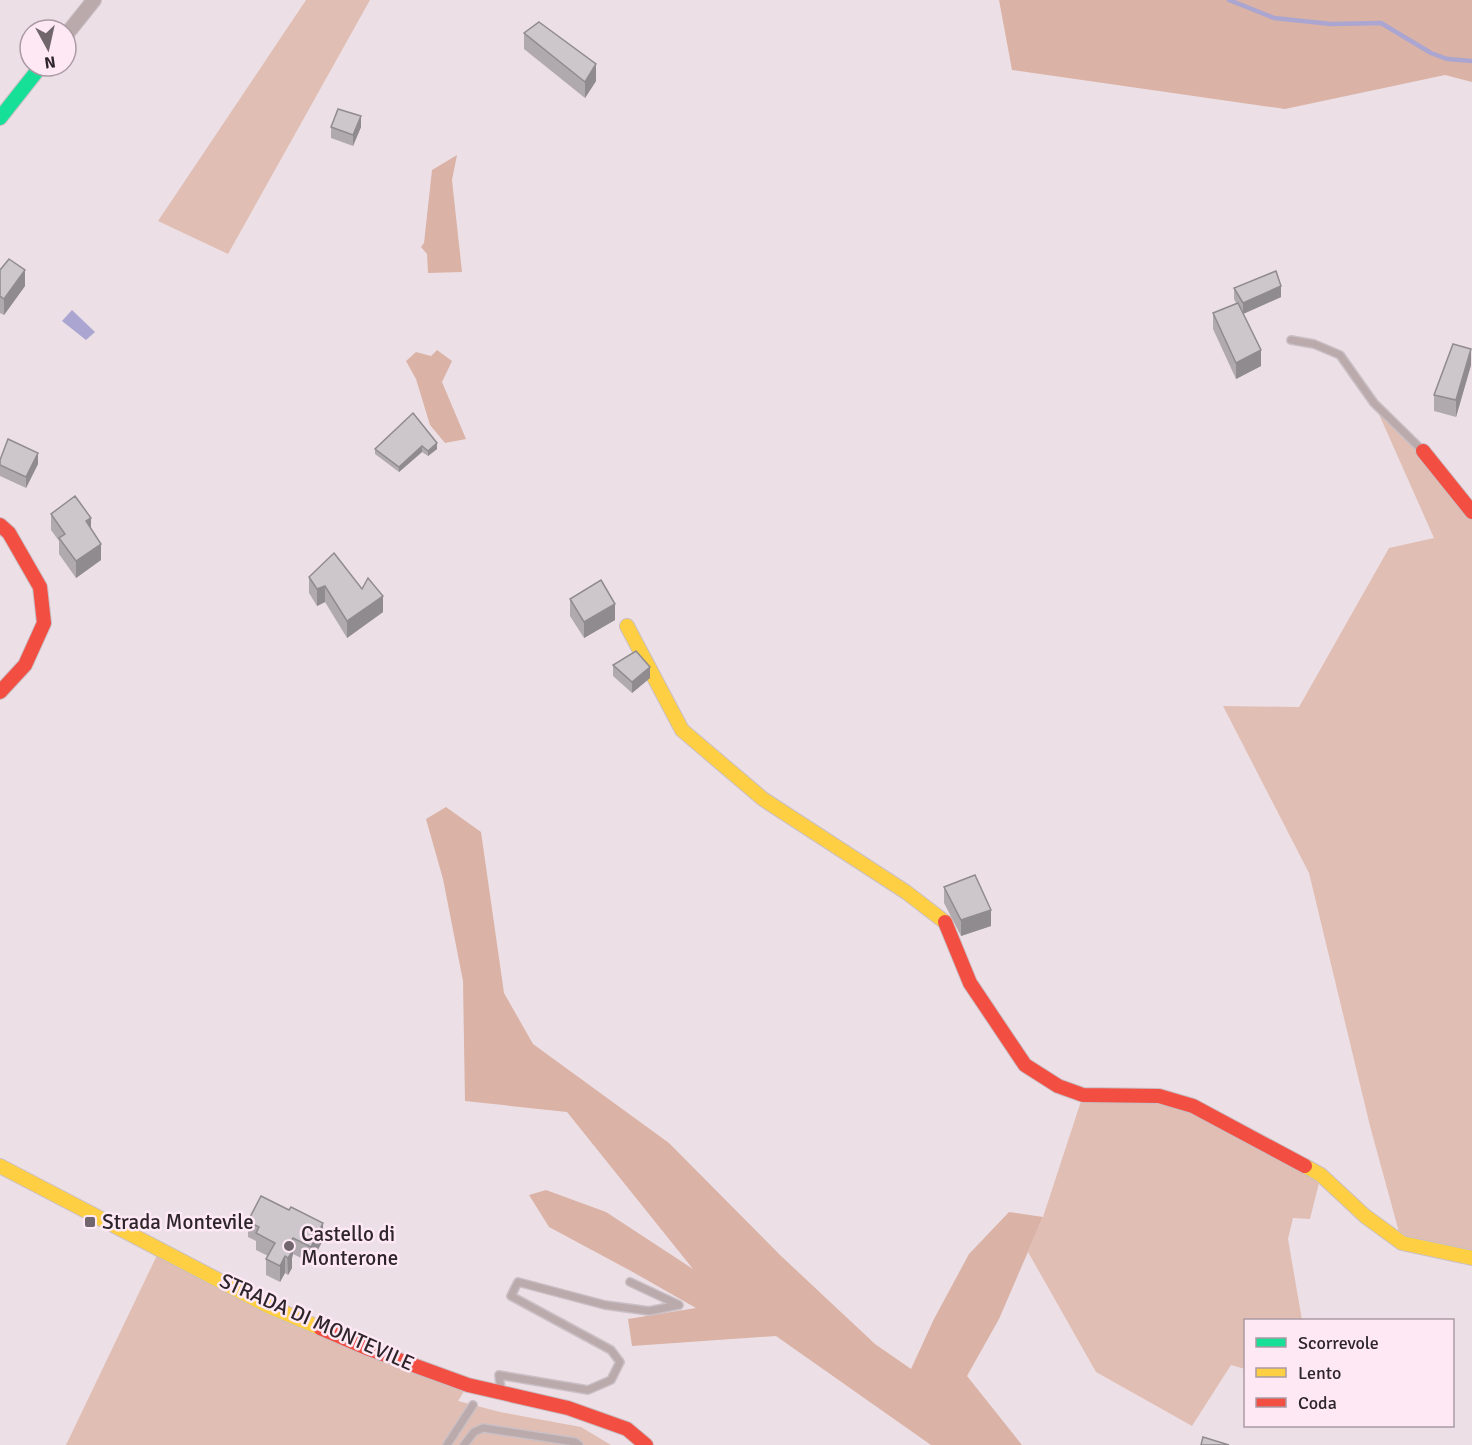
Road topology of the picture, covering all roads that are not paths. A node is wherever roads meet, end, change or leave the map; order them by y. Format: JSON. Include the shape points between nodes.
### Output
{"nodes":[{"id":1,"x":94,"y":0,"type":"edge"},
{"id":2,"x":78,"y":20,"type":"edge"},
{"id":3,"x":32,"y":78,"type":"edge"},
{"id":4,"x":0,"y":118,"type":"edge"},
{"id":5,"x":1291,"y":340,"type":"dead end"},
{"id":6,"x":1423,"y":451,"type":"joint"},
{"id":7,"x":1472,"y":512,"type":"edge"},
{"id":8,"x":0,"y":525,"type":"edge"},
{"id":9,"x":627,"y":627,"type":"dead end"},
{"id":10,"x":0,"y":692,"type":"edge"},
{"id":11,"x":0,"y":1166,"type":"edge"},
{"id":12,"x":1472,"y":1258,"type":"edge"},
{"id":13,"x":630,"y":1282,"type":"dead end"},
{"id":14,"x":501,"y":1393,"type":"junction"},
{"id":15,"x":473,"y":1405,"type":"dead end"},
{"id":16,"x":447,"y":1445,"type":"edge"},
{"id":17,"x":464,"y":1445,"type":"edge"},
{"id":18,"x":579,"y":1445,"type":"edge"},
{"id":19,"x":646,"y":1445,"type":"edge"}],
"edges":[{"from":1,"to":2,"type":"street"},
{"from":3,"to":4,"type":"street"},
{"from":5,"to":6,"type":"lane","via":[[1340,355],[1374,403]]},
{"from":6,"to":7,"type":"street"},
{"from":8,"to":10,"type":"street","via":[[9,533],[40,587],[44,623],[25,665]]},
{"from":9,"to":12,"type":"street","via":[[681,730],[763,798],[944,920],[970,983],[1025,1065],[1058,1086],[1083,1095],[1159,1096],[1193,1107],[1321,1174],[1365,1216],[1402,1243]]},
{"from":11,"to":14,"type":"street","name":"STRADA DI MONTEVILE","via":[[268,1306],[369,1349]]},
{"from":13,"to":14,"type":"lane","via":[[679,1305],[649,1311],[605,1305],[518,1282],[511,1296],[610,1350],[620,1362],[611,1380],[588,1390],[500,1375]]},
{"from":14,"to":19,"type":"street","name":"STRADA DI MONTEVILE","via":[[568,1408],[627,1429]]},
{"from":15,"to":16,"type":"lane"},
{"from":17,"to":18,"type":"lane","via":[[474,1432],[483,1428]]}]}
